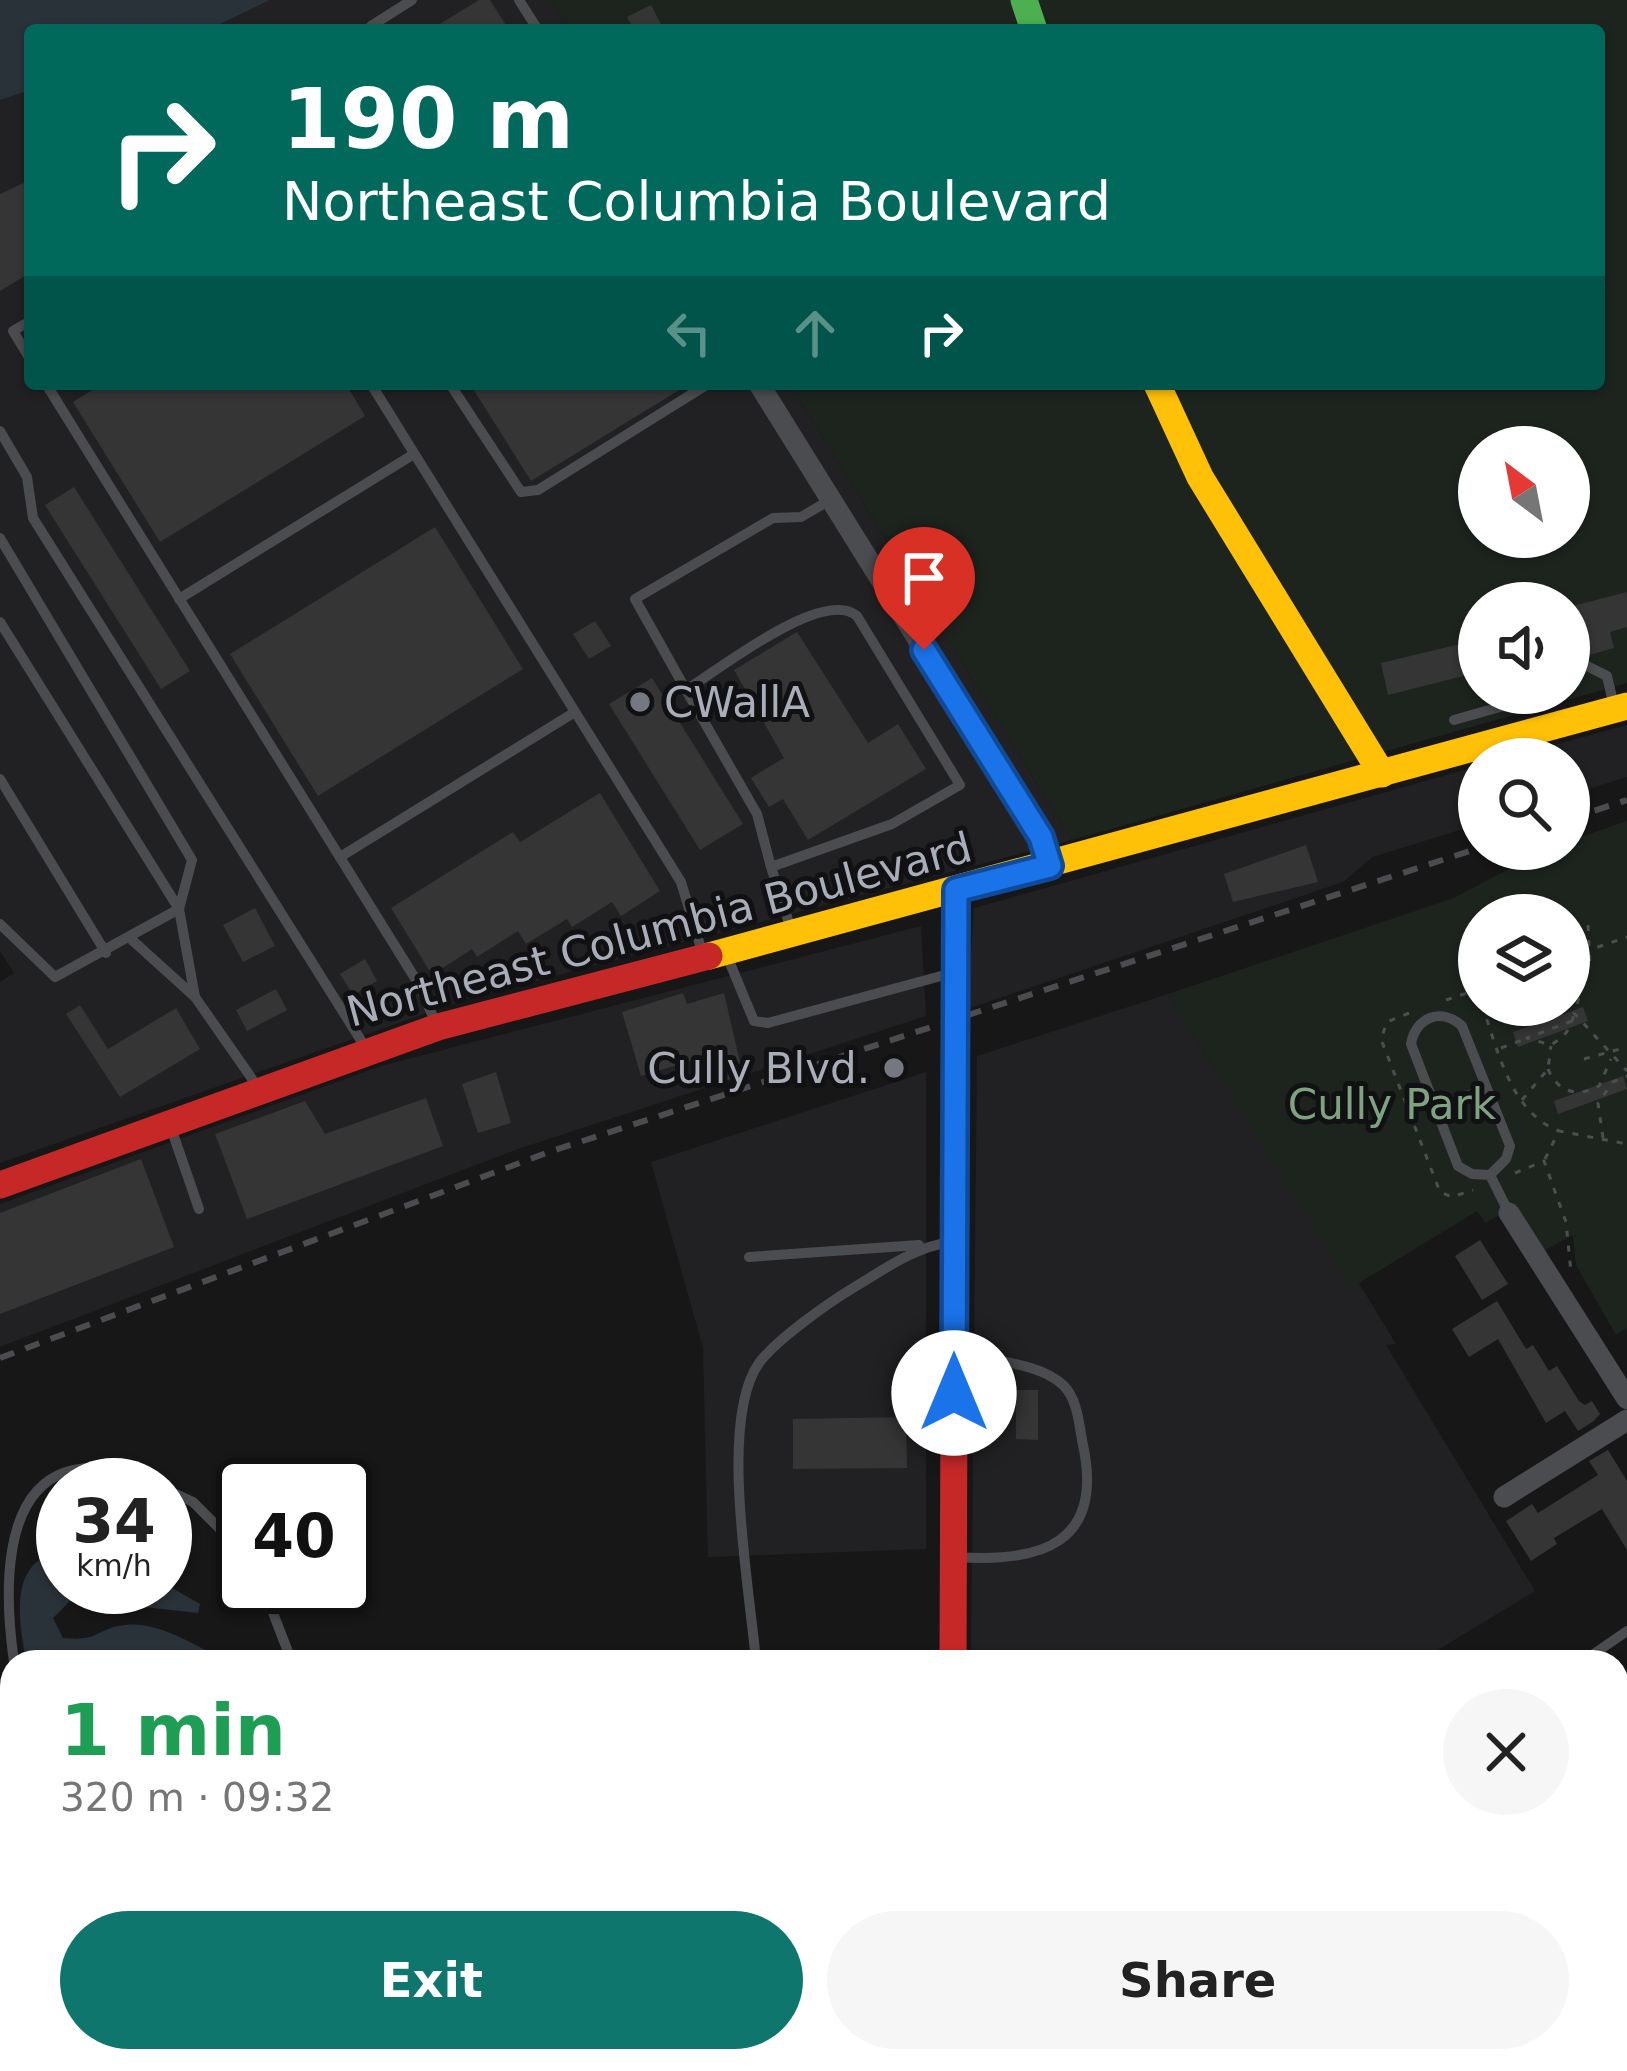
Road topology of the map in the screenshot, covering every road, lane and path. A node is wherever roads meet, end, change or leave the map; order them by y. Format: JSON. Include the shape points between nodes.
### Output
{"nodes":[{"id":1,"x":412,"y":0,"type":"edge"},
{"id":2,"x":374,"y":24,"type":"edge"},
{"id":3,"x":24,"y":325,"type":"edge"},
{"id":4,"x":24,"y":349,"type":"edge"},
{"id":5,"x":50,"y":390,"type":"edge"},
{"id":6,"x":375,"y":390,"type":"edge"},
{"id":7,"x":453,"y":390,"type":"edge"},
{"id":8,"x":698,"y":390,"type":"edge"},
{"id":9,"x":763,"y":390,"type":"edge"},
{"id":10,"x":1159,"y":390,"type":"edge"},
{"id":11,"x":0,"y":431,"type":"edge"},
{"id":12,"x":414,"y":454,"type":"junction"},
{"id":13,"x":831,"y":500,"type":"junction"},
{"id":14,"x":0,"y":538,"type":"edge"},
{"id":15,"x":179,"y":599,"type":"junction"},
{"id":16,"x":0,"y":622,"type":"edge"},
{"id":17,"x":1590,"y":668,"type":"edge"},
{"id":18,"x":686,"y":690,"type":"junction"},
{"id":19,"x":1621,"y":708,"type":"edge"},
{"id":20,"x":575,"y":712,"type":"junction"},
{"id":21,"x":1474,"y":714,"type":"edge"},
{"id":22,"x":1540,"y":714,"type":"edge"},
{"id":23,"x":1454,"y":720,"type":"dead end"},
{"id":24,"x":1543,"y":729,"type":"junction"},
{"id":25,"x":1382,"y":774,"type":"junction"},
{"id":26,"x":0,"y":778,"type":"edge"},
{"id":27,"x":340,"y":857,"type":"junction"},
{"id":28,"x":1050,"y":866,"type":"junction"},
{"id":29,"x":771,"y":868,"type":"junction"},
{"id":30,"x":956,"y":890,"type":"junction"},
{"id":31,"x":179,"y":909,"type":"junction"},
{"id":32,"x":0,"y":924,"type":"edge"},
{"id":33,"x":794,"y":935,"type":"junction"},
{"id":34,"x":1627,"y":937,"type":"edge"},
{"id":35,"x":132,"y":940,"type":"junction"},
{"id":36,"x":1590,"y":950,"type":"edge"},
{"id":37,"x":106,"y":953,"type":"junction"},
{"id":38,"x":715,"y":955,"type":"junction"},
{"id":39,"x":956,"y":972,"type":"junction"},
{"id":40,"x":1458,"y":996,"type":"edge"},
{"id":41,"x":195,"y":997,"type":"junction"},
{"id":42,"x":1435,"y":1004,"type":"dead end"},
{"id":43,"x":1413,"y":1012,"type":"dead end"},
{"id":44,"x":1490,"y":1026,"type":"edge"},
{"id":45,"x":1561,"y":1026,"type":"edge"},
{"id":46,"x":1570,"y":1026,"type":"edge"},
{"id":47,"x":1586,"y":1026,"type":"edge"},
{"id":48,"x":438,"y":1027,"type":"junction"},
{"id":49,"x":1527,"y":1038,"type":"junction"},
{"id":50,"x":1552,"y":1045,"type":"junction"},
{"id":51,"x":1498,"y":1048,"type":"junction"},
{"id":52,"x":1627,"y":1048,"type":"edge"},
{"id":53,"x":367,"y":1050,"type":"junction"},
{"id":54,"x":1612,"y":1057,"type":"junction"},
{"id":55,"x":1584,"y":1059,"type":"dead end"},
{"id":56,"x":1548,"y":1070,"type":"junction"},
{"id":57,"x":1627,"y":1073,"type":"edge"},
{"id":58,"x":1486,"y":1084,"type":"junction"},
{"id":59,"x":258,"y":1089,"type":"junction"},
{"id":60,"x":1521,"y":1101,"type":"junction"},
{"id":61,"x":1434,"y":1104,"type":"junction"},
{"id":62,"x":1409,"y":1113,"type":"junction"},
{"id":63,"x":169,"y":1122,"type":"junction"},
{"id":64,"x":1559,"y":1131,"type":"junction"},
{"id":65,"x":1604,"y":1140,"type":"junction"},
{"id":66,"x":1627,"y":1144,"type":"edge"},
{"id":67,"x":1544,"y":1161,"type":"junction"},
{"id":68,"x":1492,"y":1178,"type":"junction"},
{"id":69,"x":0,"y":1185,"type":"edge"},
{"id":70,"x":199,"y":1210,"type":"dead end"},
{"id":71,"x":1509,"y":1213,"type":"joint"},
{"id":72,"x":954,"y":1241,"type":"junction"},
{"id":73,"x":925,"y":1245,"type":"junction"},
{"id":74,"x":749,"y":1257,"type":"dead end"},
{"id":75,"x":1576,"y":1283,"type":"dead end"},
{"id":76,"x":954,"y":1352,"type":"junction"},
{"id":77,"x":1627,"y":1399,"type":"edge"},
{"id":78,"x":1627,"y":1420,"type":"edge"},
{"id":79,"x":36,"y":1486,"type":"edge"},
{"id":80,"x":1504,"y":1497,"type":"dead end"},
{"id":81,"x":192,"y":1501,"type":"edge"},
{"id":82,"x":216,"y":1524,"type":"edge"},
{"id":83,"x":953,"y":1557,"type":"junction"},
{"id":84,"x":273,"y":1614,"type":"edge"},
{"id":85,"x":1627,"y":1631,"type":"edge"},
{"id":86,"x":13,"y":1650,"type":"edge"},
{"id":87,"x":287,"y":1650,"type":"edge"},
{"id":88,"x":755,"y":1650,"type":"edge"},
{"id":89,"x":953,"y":1650,"type":"edge"},
{"id":90,"x":1599,"y":1650,"type":"edge"}],
"edges":[{"from":1,"to":2,"type":"lane"},
{"from":3,"to":4,"type":"lane","via":[[13,332]]},
{"from":5,"to":15,"type":"lane"},
{"from":6,"to":12,"type":"lane"},
{"from":7,"to":8,"type":"lane","via":[[521,492],[538,490]]},
{"from":9,"to":13,"type":"street"},
{"from":10,"to":25,"type":"main road","via":[[1200,477]]},
{"from":11,"to":53,"type":"lane","via":[[27,477],[33,518]]},
{"from":12,"to":15,"type":"lane"},
{"from":12,"to":20,"type":"lane"},
{"from":13,"to":18,"type":"lane","via":[[801,517],[773,518],[635,598]]},
{"from":13,"to":28,"type":"street","via":[[1041,837]]},
{"from":14,"to":31,"type":"lane","via":[[192,860]]},
{"from":15,"to":27,"type":"lane"},
{"from":16,"to":31,"type":"lane"},
{"from":17,"to":19,"type":"lane","via":[[1607,676]]},
{"from":18,"to":29,"type":"lane","via":[[757,814]]},
{"from":18,"to":29,"type":"lane","via":[[814,610],[850,610],[960,785],[892,824]]},
{"from":19,"to":24,"type":"main road","name":"Northeast Columbia Boulevard"},
{"from":20,"to":27,"type":"lane"},
{"from":20,"to":38,"type":"lane","via":[[681,882]]},
{"from":21,"to":23,"type":"lane"},
{"from":22,"to":24,"type":"lane"},
{"from":24,"to":25,"type":"main road","name":"Northeast Columbia Boulevard"},
{"from":25,"to":28,"type":"main road","name":"Northeast Columbia Boulevard"},
{"from":26,"to":37,"type":"lane"},
{"from":27,"to":48,"type":"lane"},
{"from":28,"to":30,"type":"main road","name":"Northeast Columbia Boulevard"},
{"from":29,"to":33,"type":"lane"},
{"from":30,"to":33,"type":"main road","name":"Northeast Columbia Boulevard"},
{"from":30,"to":39,"type":"main road"},
{"from":31,"to":35,"type":"lane"},
{"from":31,"to":41,"type":"lane"},
{"from":32,"to":37,"type":"lane","via":[[55,977]]},
{"from":33,"to":38,"type":"main road","name":"Northeast Columbia Boulevard"},
{"from":34,"to":36,"type":"path"},
{"from":35,"to":37,"type":"lane"},
{"from":35,"to":41,"type":"lane"},
{"from":38,"to":39,"type":"lane","via":[[754,1021],[768,1023]]},
{"from":38,"to":48,"type":"main road","name":"Northeast Columbia Boulevard"},
{"from":39,"to":72,"type":"main road"},
{"from":40,"to":42,"type":"path"},
{"from":41,"to":59,"type":"lane"},
{"from":43,"to":62,"type":"path","via":[[1387,1022],[1381,1034]]},
{"from":44,"to":51,"type":"path"},
{"from":45,"to":49,"type":"path"},
{"from":46,"to":50,"type":"path"},
{"from":47,"to":54,"type":"path"},
{"from":48,"to":53,"type":"main road","name":"Northeast Columbia Boulevard"},
{"from":49,"to":50,"type":"path"},
{"from":49,"to":51,"type":"path"},
{"from":50,"to":56,"type":"path"},
{"from":51,"to":60,"type":"path"},
{"from":52,"to":55,"type":"path","bridge":true},
{"from":53,"to":59,"type":"main road","name":"Northeast Columbia Boulevard"},
{"from":54,"to":56,"type":"path","via":[[1590,1091],[1559,1087]]},
{"from":54,"to":57,"type":"path"},
{"from":56,"to":60,"type":"path"},
{"from":57,"to":65,"type":"path","via":[[1598,1103]]},
{"from":58,"to":61,"type":"path"},
{"from":58,"to":61,"type":"lane","via":[[1462,1026],[1430,1017],[1412,1044]]},
{"from":58,"to":68,"type":"lane","via":[[1510,1146]]},
{"from":59,"to":63,"type":"main road","name":"Northeast Columbia Boulevard"},
{"from":60,"to":64,"type":"path"},
{"from":61,"to":62,"type":"path"},
{"from":61,"to":68,"type":"lane","via":[[1458,1166]]},
{"from":62,"to":68,"type":"path","via":[[1443,1195],[1456,1197]]},
{"from":63,"to":69,"type":"main road","name":"Northeast Columbia Boulevard"},
{"from":63,"to":70,"type":"lane"},
{"from":64,"to":65,"type":"path"},
{"from":64,"to":67,"type":"path"},
{"from":65,"to":66,"type":"path"},
{"from":67,"to":68,"type":"path"},
{"from":67,"to":75,"type":"path"},
{"from":68,"to":71,"type":"lane"},
{"from":71,"to":77,"type":"street"},
{"from":72,"to":73,"type":"lane"},
{"from":72,"to":76,"type":"main road"},
{"from":73,"to":74,"type":"lane"},
{"from":73,"to":88,"type":"lane","via":[[838,1298],[760,1361],[739,1407]]},
{"from":76,"to":83,"type":"main road"},
{"from":76,"to":83,"type":"lane","via":[[1042,1372],[1065,1386],[1088,1466],[1088,1503],[1058,1546]]},
{"from":78,"to":80,"type":"street"},
{"from":79,"to":86,"type":"lane","via":[[16,1511],[7,1553]]},
{"from":81,"to":82,"type":"lane"},
{"from":83,"to":89,"type":"main road"},
{"from":84,"to":87,"type":"lane"},
{"from":85,"to":90,"type":"lane"}]}
